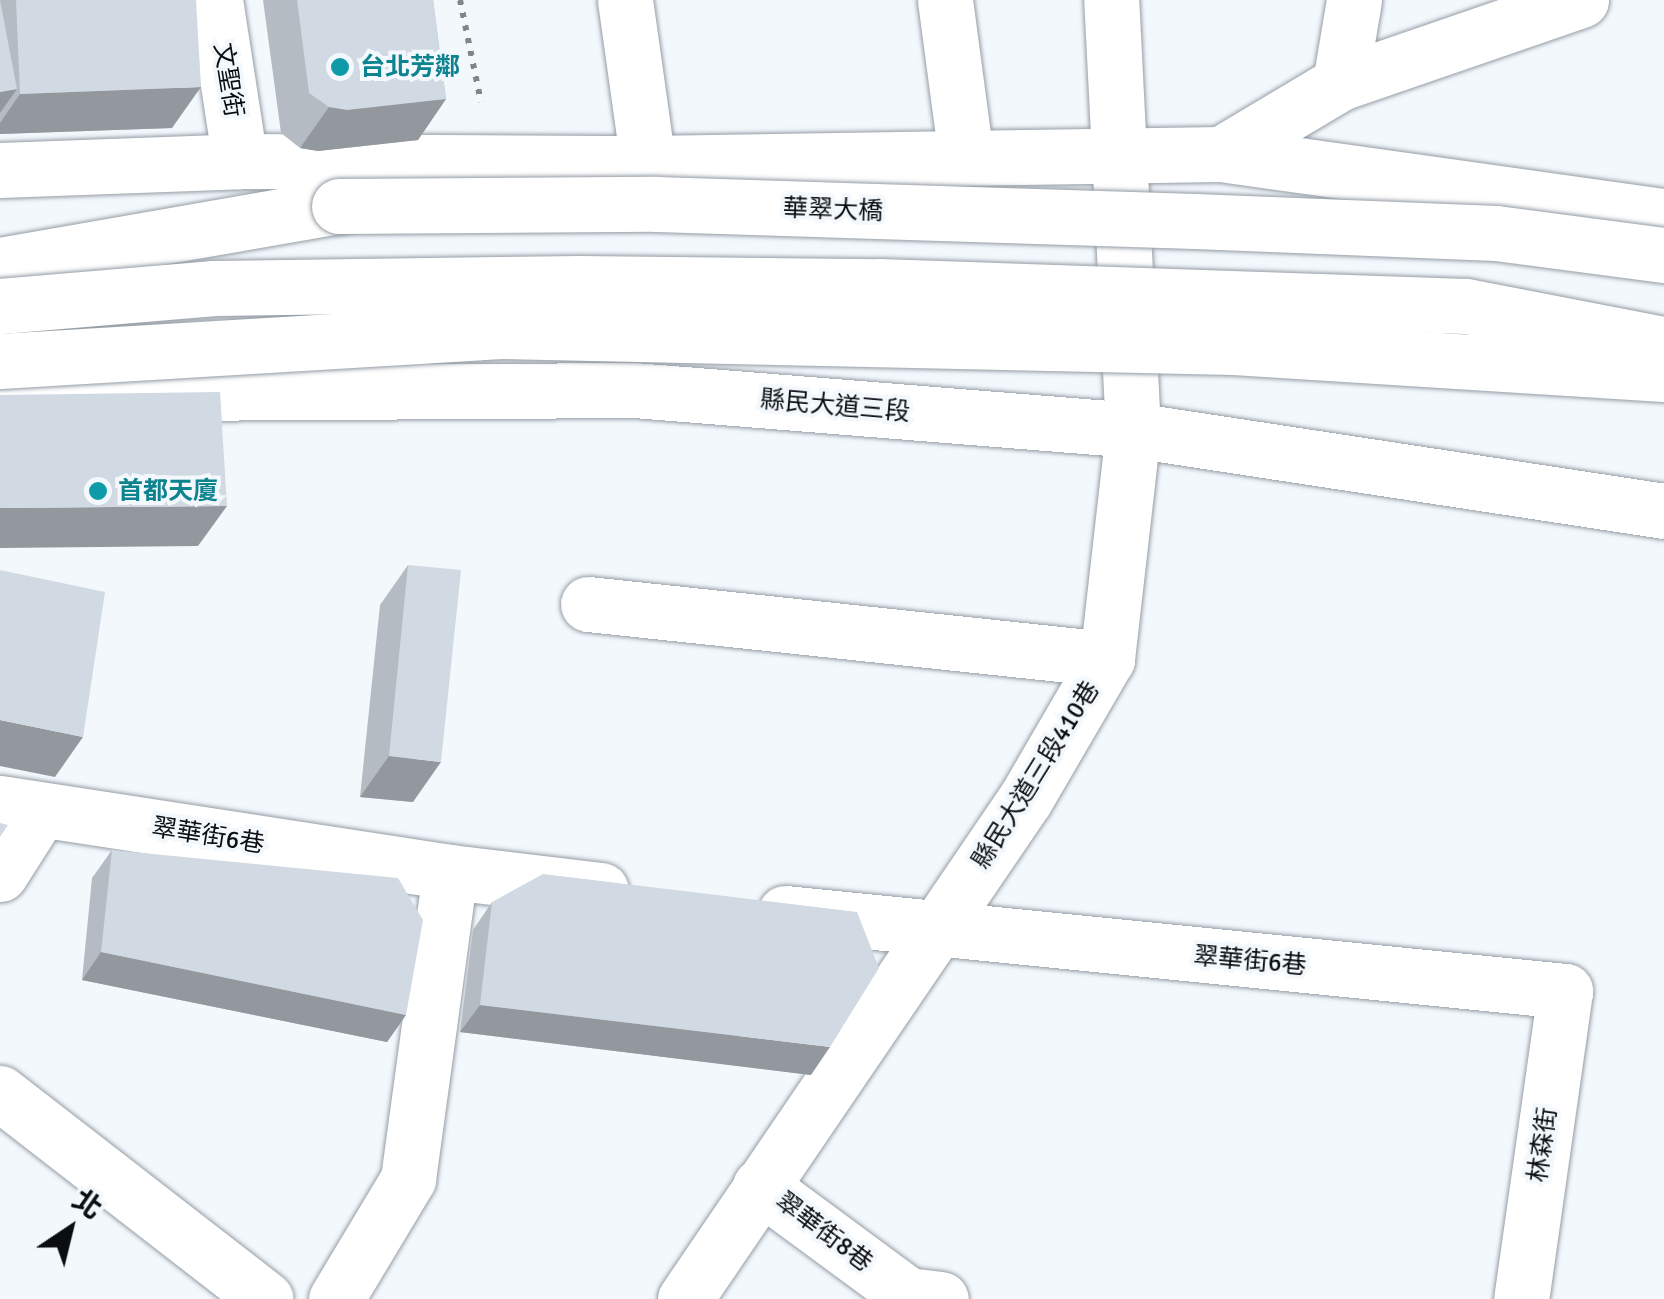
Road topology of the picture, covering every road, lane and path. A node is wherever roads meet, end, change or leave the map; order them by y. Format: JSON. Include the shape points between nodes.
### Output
{"nodes":[{"id":1,"x":215,"y":0,"type":"edge"},
{"id":2,"x":460,"y":0,"type":"edge"},
{"id":3,"x":625,"y":0,"type":"edge"},
{"id":4,"x":946,"y":0,"type":"edge"},
{"id":5,"x":1110,"y":0,"type":"edge"},
{"id":6,"x":1354,"y":0,"type":"edge"},
{"id":7,"x":1581,"y":0,"type":"edge"},
{"id":8,"x":1340,"y":82,"type":"junction"},
{"id":9,"x":1221,"y":154,"type":"junction"},
{"id":10,"x":966,"y":158,"type":"junction"},
{"id":11,"x":1118,"y":158,"type":"junction"},
{"id":12,"x":492,"y":159,"type":"junction"},
{"id":13,"x":224,"y":162,"type":"junction"},
{"id":14,"x":648,"y":162,"type":"junction"},
{"id":15,"x":0,"y":170,"type":"edge"},
{"id":16,"x":339,"y":206,"type":"junction"},
{"id":17,"x":1664,"y":216,"type":"edge"},
{"id":18,"x":0,"y":226,"type":"edge"},
{"id":19,"x":1664,"y":255,"type":"edge"},
{"id":20,"x":0,"y":265,"type":"edge"},
{"id":21,"x":0,"y":306,"type":"edge"},
{"id":22,"x":1664,"y":344,"type":"edge"},
{"id":23,"x":0,"y":361,"type":"edge"},
{"id":24,"x":1664,"y":374,"type":"edge"},
{"id":25,"x":0,"y":394,"type":"edge"},
{"id":26,"x":1133,"y":430,"type":"junction"},
{"id":27,"x":1664,"y":511,"type":"edge"},
{"id":28,"x":588,"y":604,"type":"dead end"},
{"id":29,"x":1108,"y":659,"type":"junction"},
{"id":30,"x":20,"y":807,"type":"edge"},
{"id":31,"x":450,"y":872,"type":"junction"},
{"id":32,"x":0,"y":874,"type":"edge"},
{"id":33,"x":644,"y":896,"type":"edge"},
{"id":34,"x":740,"y":907,"type":"edge"},
{"id":35,"x":934,"y":931,"type":"junction"},
{"id":36,"x":1565,"y":990,"type":"joint"},
{"id":37,"x":0,"y":1093,"type":"edge"},
{"id":38,"x":760,"y":1186,"type":"junction"},
{"id":39,"x":266,"y":1299,"type":"edge"},
{"id":40,"x":336,"y":1299,"type":"edge"},
{"id":41,"x":685,"y":1299,"type":"edge"},
{"id":42,"x":941,"y":1299,"type":"edge"},
{"id":43,"x":1521,"y":1299,"type":"edge"}],
"edges":[{"from":1,"to":13,"type":"main road","name":"文聖街"},
{"from":2,"to":12,"type":"path"},
{"from":3,"to":14,"type":"main road"},
{"from":4,"to":10,"type":"main road"},
{"from":5,"to":11,"type":"main road","name":"縣民大道三段410巷"},
{"from":6,"to":8,"type":"main road"},
{"from":7,"to":8,"type":"main road"},
{"from":8,"to":9,"type":"main road"},
{"from":9,"to":11,"type":"main road"},
{"from":9,"to":17,"type":"main road"},
{"from":10,"to":11,"type":"main road"},
{"from":10,"to":14,"type":"main road"},
{"from":11,"to":13,"type":"main road","via":[[1044,203],[345,196]]},
{"from":11,"to":26,"type":"main road","name":"縣民大道三段410巷"},
{"from":12,"to":13,"type":"main road"},
{"from":12,"to":14,"type":"main road"},
{"from":13,"to":15,"type":"main road"},
{"from":16,"to":18,"type":"main road","name":"華翠大橋"},
{"from":16,"to":19,"type":"main road","name":"華翠大橋","bridge":true,"via":[[656,204],[1195,220],[1496,234]]},
{"from":16,"to":20,"type":"main road"},
{"from":21,"to":22,"type":"main road","bridge":true,"via":[[214,288],[878,286],[1466,306]]},
{"from":23,"to":24,"type":"main road","bridge":true,"via":[[500,331],[1232,348]]},
{"from":25,"to":26,"type":"main road","name":"縣民大道三段","via":[[634,390]]},
{"from":26,"to":27,"type":"main road","name":"縣民大道三段"},
{"from":26,"to":29,"type":"main road","name":"縣民大道三段410巷"},
{"from":28,"to":29,"type":"main road"},
{"from":29,"to":35,"type":"main road","name":"縣民大道三段410巷","via":[[1026,798]]},
{"from":30,"to":31,"type":"main road","name":"翠華街6巷"},
{"from":30,"to":32,"type":"main road","name":"翠華街6巷"},
{"from":31,"to":33,"type":"main road","name":"翠華街6巷"},
{"from":31,"to":40,"type":"main road","via":[[408,1179]]},
{"from":34,"to":35,"type":"main road","name":"翠華街6巷"},
{"from":35,"to":36,"type":"main road","name":"翠華街6巷"},
{"from":35,"to":38,"type":"main road"},
{"from":36,"to":43,"type":"main road","name":"林森街"},
{"from":37,"to":39,"type":"main road"},
{"from":38,"to":41,"type":"main road"},
{"from":38,"to":42,"type":"main road","name":"翠華街8巷","via":[[908,1296]]}]}
